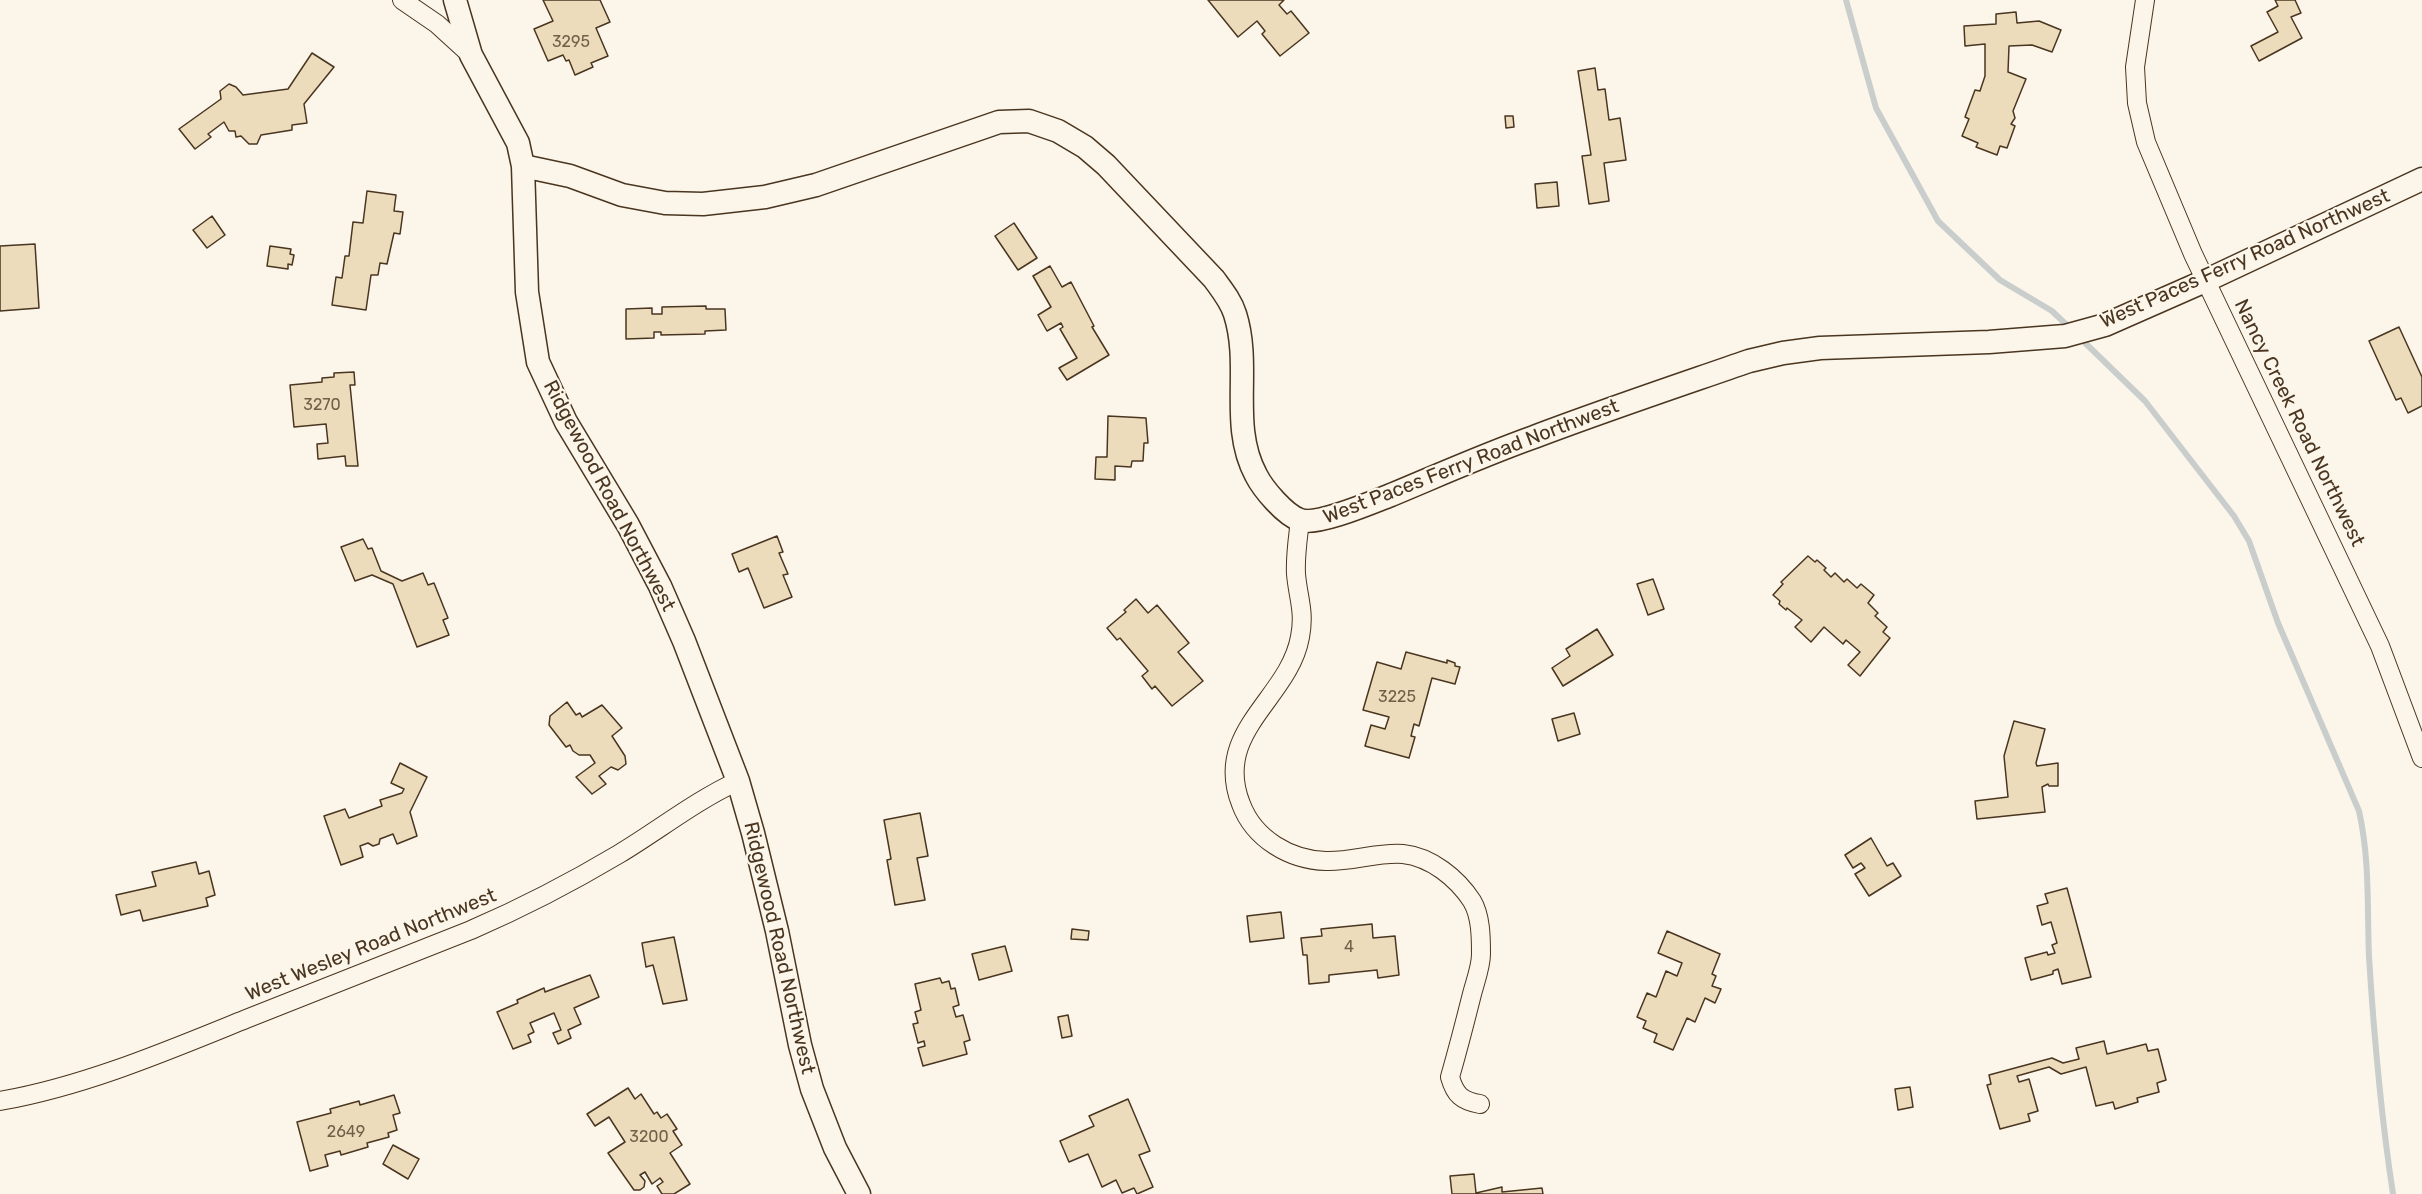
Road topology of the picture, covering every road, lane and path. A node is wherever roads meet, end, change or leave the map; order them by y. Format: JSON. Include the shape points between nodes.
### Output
{"nodes":[{"id":1,"x":402,"y":0,"type":"edge"},
{"id":2,"x":455,"y":0,"type":"edge"},
{"id":3,"x":2145,"y":0,"type":"edge"},
{"id":4,"x":471,"y":55,"type":"junction"},
{"id":5,"x":523,"y":165,"type":"junction"},
{"id":6,"x":2422,"y":179,"type":"edge"},
{"id":7,"x":2205,"y":281,"type":"junction"},
{"id":8,"x":1300,"y":520,"type":"junction"},
{"id":9,"x":2422,"y":758,"type":"edge"},
{"id":10,"x":738,"y":781,"type":"junction"},
{"id":11,"x":0,"y":1101,"type":"edge"},
{"id":12,"x":1480,"y":1104,"type":"dead end"},
{"id":13,"x":859,"y":1194,"type":"edge"}],
"edges":[{"from":1,"to":4,"type":"street","via":[[437,24]]},
{"from":2,"to":4,"type":"street","name":"Ridgewood Road Northwest"},
{"from":3,"to":7,"type":"street","name":"Nancy Creek Road Northwest","via":[[2135,67],[2137,104],[2146,142]]},
{"from":4,"to":5,"type":"street","name":"Ridgewood Road Northwest","via":[[514,134]]},
{"from":5,"to":8,"type":"street","name":"West Paces Ferry Road Northwest","via":[[570,176],[622,195],[665,203],[703,204],[765,197],[816,185],[999,122],[1029,121],[1058,131],[1106,165],[1226,294],[1240,334],[1242,431],[1248,457],[1267,492]]},
{"from":5,"to":10,"type":"street","name":"Ridgewood Road Northwest","via":[[527,292],[538,362],[566,422],[660,586]]},
{"from":6,"to":7,"type":"street","name":"West Paces Ferry Road Northwest"},
{"from":7,"to":8,"type":"street","name":"West Paces Ferry Road Northwest","via":[[2105,325],[2065,336],[1820,348],[1749,361],[1533,437],[1366,505],[1316,521]]},
{"from":7,"to":9,"type":"street","name":"Nancy Creek Road Northwest","via":[[2380,646]]},
{"from":8,"to":12,"type":"street","via":[[1295,562],[1303,606],[1300,638],[1289,667],[1240,740],[1234,773],[1240,803],[1262,836],[1296,856],[1326,861],[1403,854],[1448,873],[1472,902],[1479,922],[1482,957],[1450,1077],[1460,1097]]},
{"from":10,"to":11,"type":"street","name":"West Wesley Road Northwest","via":[[514,912],[168,1050],[76,1082]]},
{"from":10,"to":13,"type":"street","name":"Ridgewood Road Northwest","via":[[812,1089],[835,1148]]}]}
